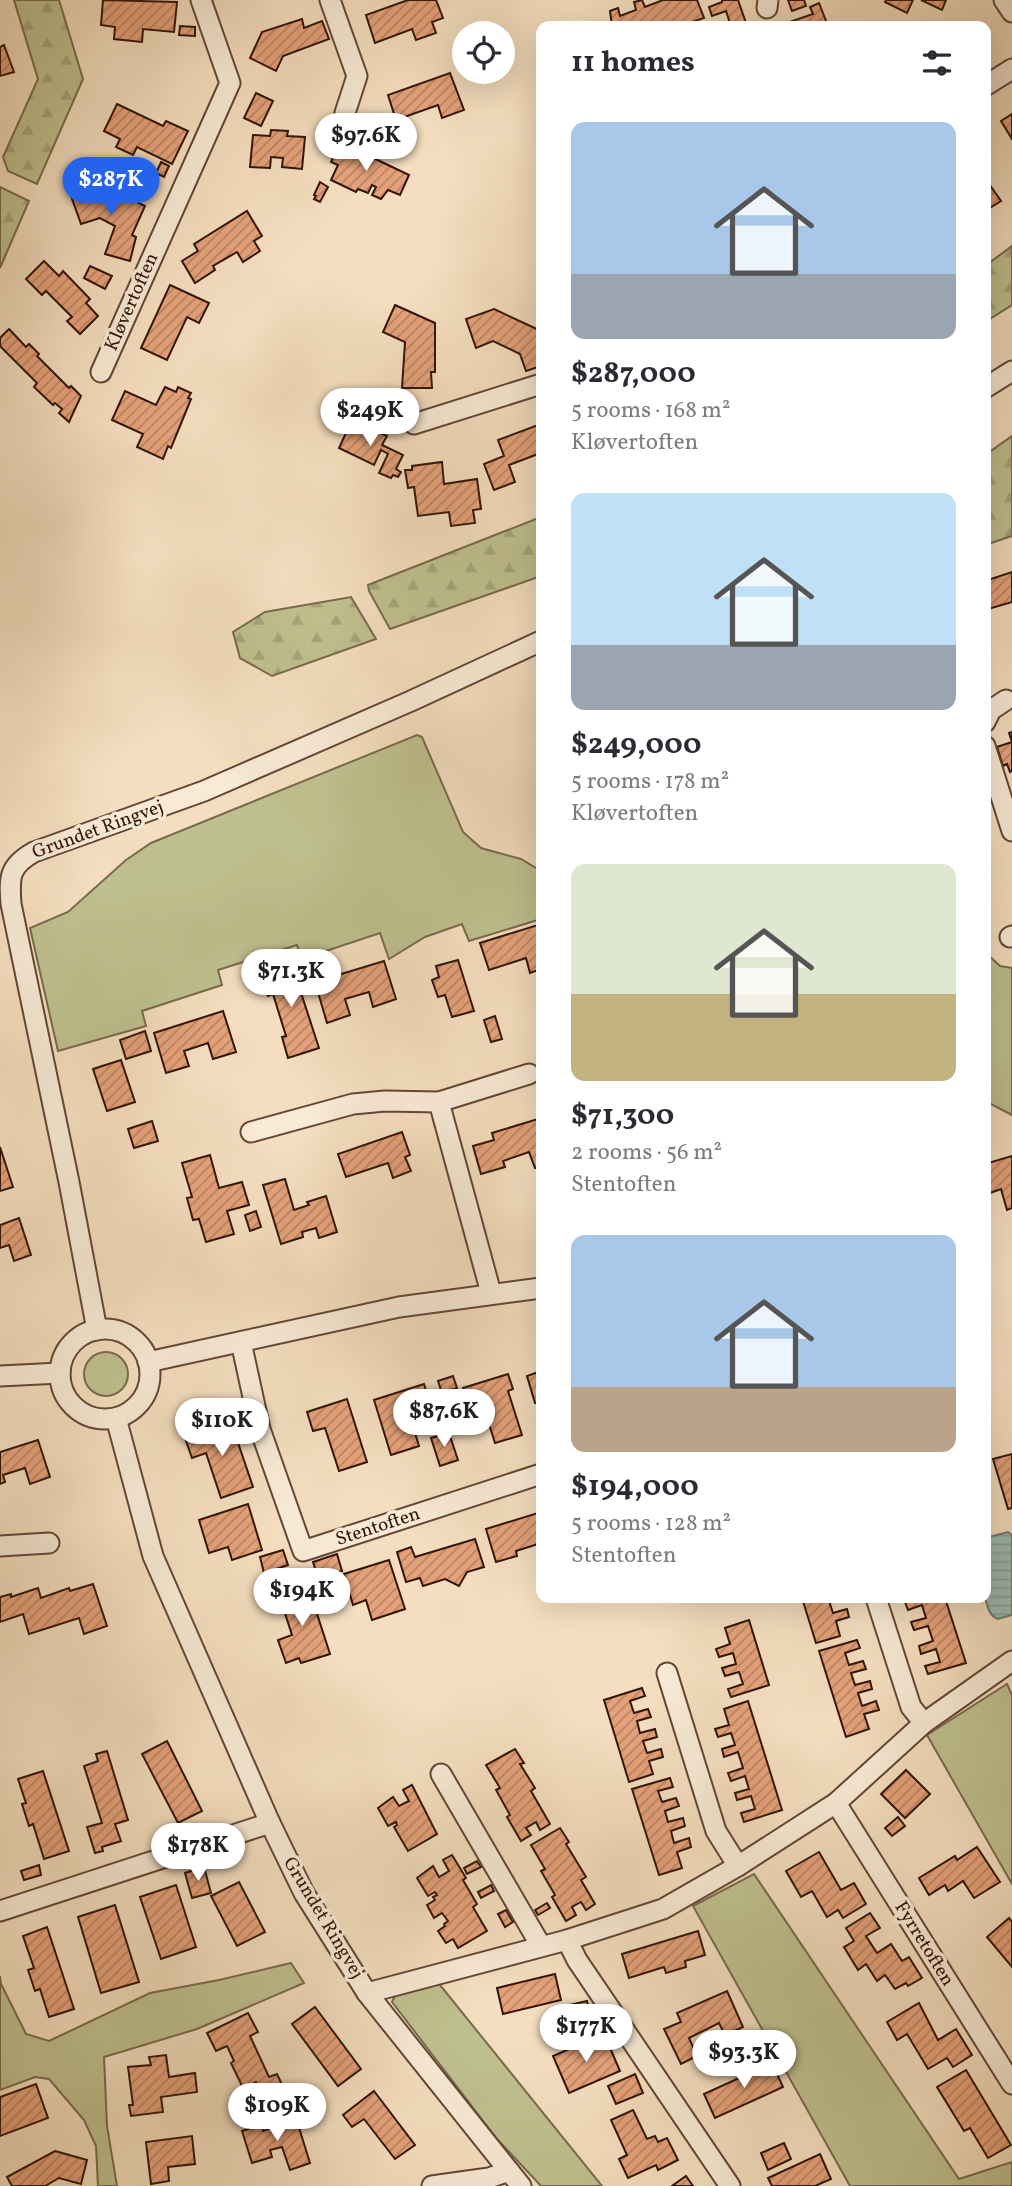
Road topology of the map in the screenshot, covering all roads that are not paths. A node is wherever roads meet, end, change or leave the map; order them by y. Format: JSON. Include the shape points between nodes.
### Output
{"nodes":[{"id":1,"x":201,"y":0,"type":"edge"},
{"id":2,"x":330,"y":0,"type":"edge"},
{"id":3,"x":1004,"y":0,"type":"edge"},
{"id":4,"x":1012,"y":12,"type":"edge"},
{"id":5,"x":1012,"y":69,"type":"edge"},
{"id":6,"x":991,"y":82,"type":"edge"},
{"id":7,"x":345,"y":113,"type":"dead end"},
{"id":8,"x":1012,"y":371,"type":"edge"},
{"id":9,"x":101,"y":372,"type":"dead end"},
{"id":10,"x":991,"y":384,"type":"edge"},
{"id":11,"x":536,"y":386,"type":"edge"},
{"id":12,"x":414,"y":424,"type":"dead end"},
{"id":13,"x":536,"y":643,"type":"edge"},
{"id":14,"x":1006,"y":700,"type":"dead end"},
{"id":15,"x":991,"y":710,"type":"edge"},
{"id":16,"x":991,"y":765,"type":"edge"},
{"id":17,"x":1012,"y":831,"type":"edge"},
{"id":18,"x":7,"y":867,"type":"edge"},
{"id":19,"x":529,"y":1074,"type":"dead end"},
{"id":20,"x":439,"y":1102,"type":"junction"},
{"id":21,"x":251,"y":1132,"type":"dead end"},
{"id":22,"x":536,"y":1288,"type":"edge"},
{"id":23,"x":491,"y":1293,"type":"junction"},
{"id":24,"x":97,"y":1329,"type":"junction"},
{"id":25,"x":241,"y":1342,"type":"junction"},
{"id":26,"x":148,"y":1362,"type":"junction"},
{"id":27,"x":60,"y":1373,"type":"junction"},
{"id":28,"x":0,"y":1376,"type":"edge"},
{"id":29,"x":116,"y":1418,"type":"junction"},
{"id":30,"x":536,"y":1476,"type":"edge"},
{"id":31,"x":49,"y":1543,"type":"dead end"},
{"id":32,"x":0,"y":1546,"type":"edge"},
{"id":33,"x":878,"y":1603,"type":"edge"},
{"id":34,"x":1012,"y":1661,"type":"edge"},
{"id":35,"x":667,"y":1673,"type":"dead end"},
{"id":36,"x":924,"y":1723,"type":"junction"},
{"id":37,"x":441,"y":1774,"type":"dead end"},
{"id":38,"x":836,"y":1803,"type":"junction"},
{"id":39,"x":270,"y":1823,"type":"junction"},
{"id":40,"x":738,"y":1866,"type":"junction"},
{"id":41,"x":0,"y":1911,"type":"edge"},
{"id":42,"x":567,"y":1940,"type":"junction"},
{"id":43,"x":541,"y":1946,"type":"junction"},
{"id":44,"x":367,"y":1993,"type":"junction"},
{"id":45,"x":1012,"y":2084,"type":"edge"},
{"id":46,"x":515,"y":2178,"type":"edge"},
{"id":47,"x":432,"y":2186,"type":"edge"},
{"id":48,"x":730,"y":2186,"type":"edge"}],
"edges":[{"from":1,"to":9,"type":"street","name":"Kløvertoften","via":[[230,83]]},
{"from":2,"to":7,"type":"street","via":[[357,76]]},
{"from":3,"to":4,"type":"street"},
{"from":5,"to":6,"type":"street"},
{"from":8,"to":10,"type":"street"},
{"from":11,"to":12,"type":"street"},
{"from":13,"to":18,"type":"street","name":"Grundet Ringvej","via":[[204,791],[34,852]]},
{"from":14,"to":15,"type":"street"},
{"from":16,"to":17,"type":"street"},
{"from":18,"to":24,"type":"street","name":"Grundet Ringvej","via":[[15,929]]},
{"from":19,"to":20,"type":"street"},
{"from":20,"to":21,"type":"street","via":[[353,1104]]},
{"from":20,"to":23,"type":"street"},
{"from":22,"to":23,"type":"street"},
{"from":23,"to":25,"type":"street","via":[[399,1307]]},
{"from":24,"to":26,"type":"street","via":[[129,1336]]},
{"from":24,"to":27,"type":"street","via":[[73,1343],[63,1356]]},
{"from":25,"to":26,"type":"street"},
{"from":25,"to":30,"type":"street","name":"Stentoften","via":[[260,1429],[303,1551]]},
{"from":26,"to":29,"type":"street","via":[[148,1387],[141,1400]]},
{"from":27,"to":28,"type":"street"},
{"from":27,"to":29,"type":"street","via":[[65,1395],[76,1409],[95,1418]]},
{"from":29,"to":39,"type":"street","name":"Grundet Ringvej","via":[[153,1556]]},
{"from":31,"to":32,"type":"street"},
{"from":33,"to":36,"type":"street","via":[[911,1707]]},
{"from":34,"to":36,"type":"street"},
{"from":35,"to":40,"type":"street","via":[[716,1831]]},
{"from":36,"to":38,"type":"street"},
{"from":37,"to":43,"type":"street"},
{"from":38,"to":40,"type":"street"},
{"from":38,"to":45,"type":"street","name":"Fyrretoften"},
{"from":39,"to":41,"type":"street"},
{"from":39,"to":44,"type":"street","name":"Grundet Ringvej","via":[[304,1893]]},
{"from":40,"to":42,"type":"street","via":[[663,1909]]},
{"from":42,"to":43,"type":"street"},
{"from":42,"to":48,"type":"street"},
{"from":43,"to":44,"type":"street"},
{"from":44,"to":46,"type":"street","name":"Grundet Ringvej"},
{"from":46,"to":47,"type":"street"}]}
